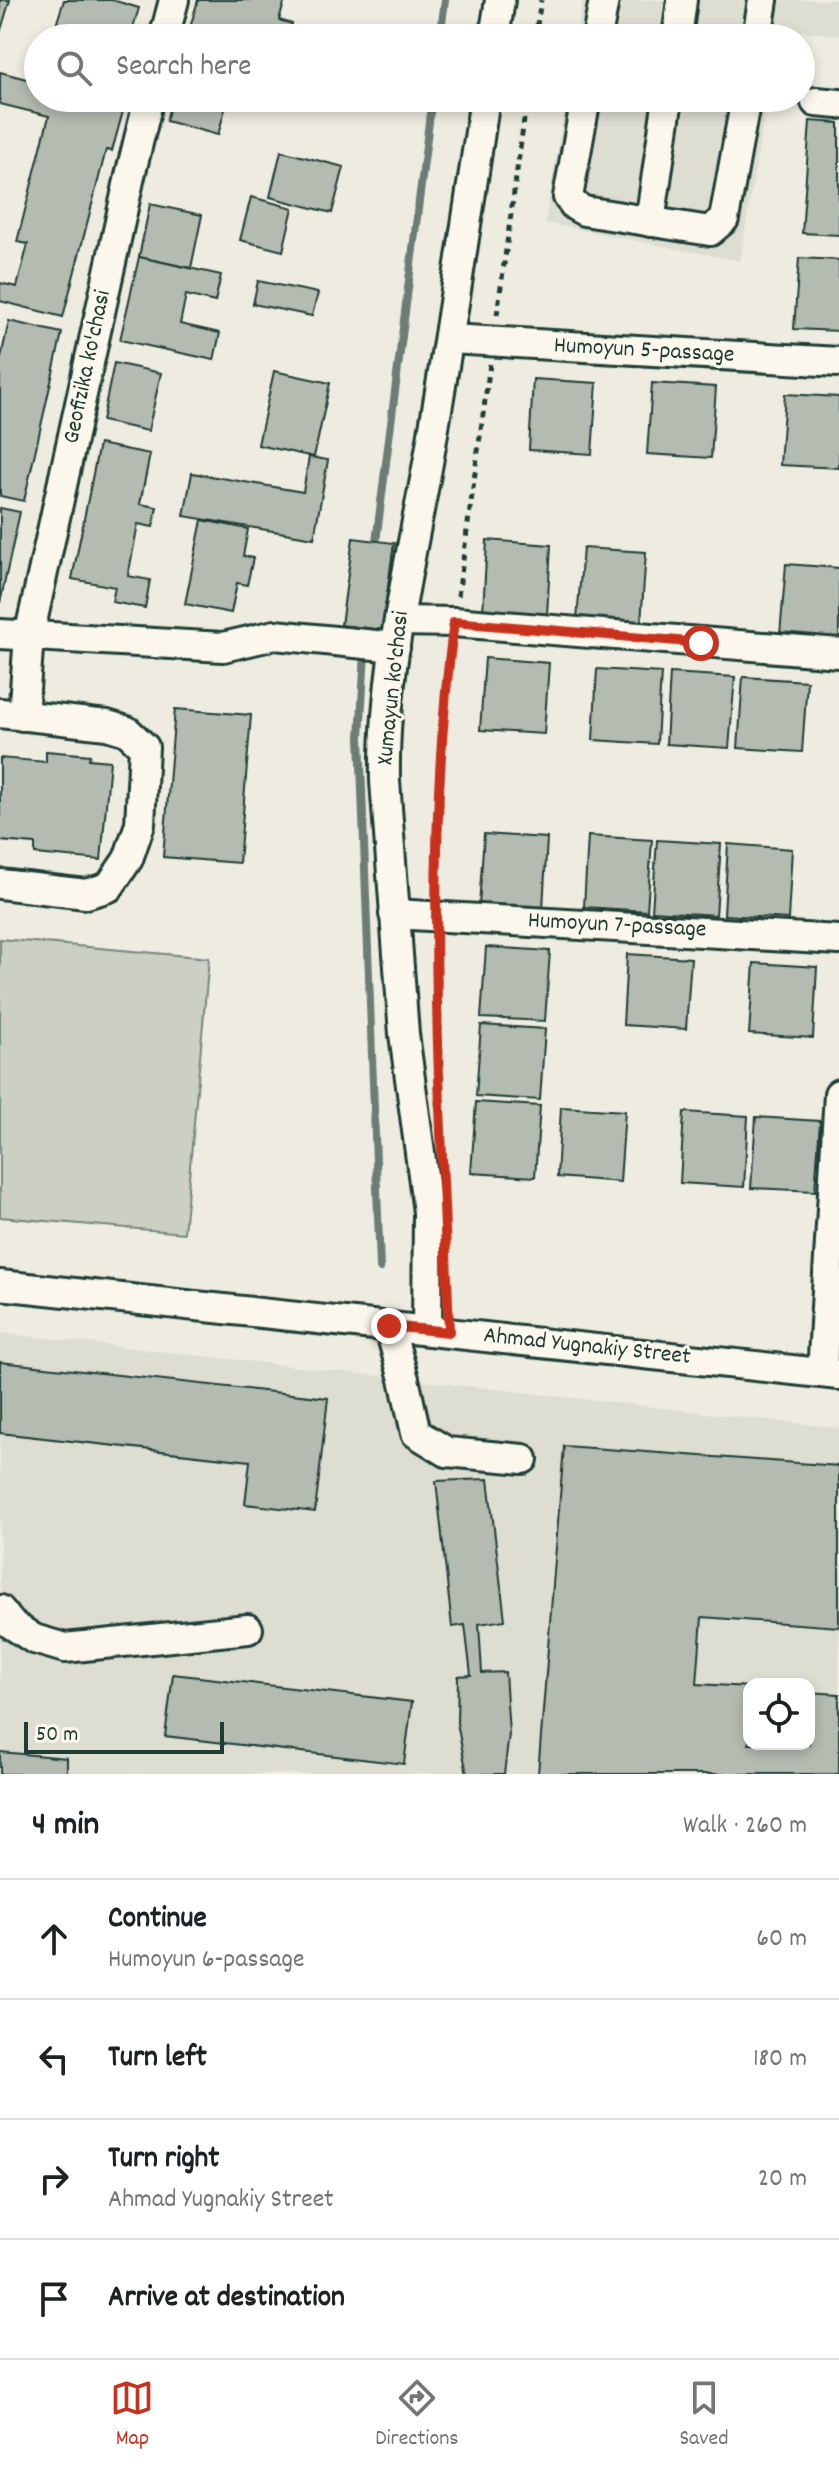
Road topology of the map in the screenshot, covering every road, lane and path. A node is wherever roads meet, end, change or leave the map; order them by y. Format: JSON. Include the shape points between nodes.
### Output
{"nodes":[{"id":1,"x":174,"y":0,"type":"edge"},
{"id":2,"x":500,"y":0,"type":"edge"},
{"id":3,"x":541,"y":0,"type":"edge"},
{"id":4,"x":604,"y":0,"type":"edge"},
{"id":5,"x":682,"y":0,"type":"edge"},
{"id":6,"x":763,"y":0,"type":"edge"},
{"id":7,"x":168,"y":24,"type":"edge"},
{"id":8,"x":496,"y":24,"type":"edge"},
{"id":9,"x":537,"y":24,"type":"edge"},
{"id":10,"x":600,"y":24,"type":"edge"},
{"id":11,"x":679,"y":24,"type":"edge"},
{"id":12,"x":759,"y":24,"type":"edge"},
{"id":13,"x":146,"y":112,"type":"edge"},
{"id":14,"x":483,"y":112,"type":"edge"},
{"id":15,"x":525,"y":112,"type":"edge"},
{"id":16,"x":583,"y":112,"type":"edge"},
{"id":17,"x":666,"y":112,"type":"edge"},
{"id":18,"x":743,"y":112,"type":"edge"},
{"id":19,"x":650,"y":222,"type":"junction"},
{"id":20,"x":450,"y":339,"type":"junction"},
{"id":21,"x":493,"y":342,"type":"junction"},
{"id":22,"x":839,"y":362,"type":"edge"},
{"id":23,"x":454,"y":622,"type":"junction"},
{"id":24,"x":0,"y":634,"type":"edge"},
{"id":25,"x":397,"y":634,"type":"junction"},
{"id":26,"x":29,"y":636,"type":"junction"},
{"id":27,"x":839,"y":653,"type":"edge"},
{"id":28,"x":11,"y":714,"type":"edge"},
{"id":29,"x":0,"y":884,"type":"edge"},
{"id":30,"x":394,"y":914,"type":"junction"},
{"id":31,"x":436,"y":917,"type":"junction"},
{"id":32,"x":839,"y":940,"type":"edge"},
{"id":33,"x":441,"y":1093,"type":"dead end"},
{"id":34,"x":839,"y":1094,"type":"edge"},
{"id":35,"x":0,"y":1285,"type":"edge"},
{"id":36,"x":389,"y":1326,"type":"junction"},
{"id":37,"x":427,"y":1330,"type":"junction"},
{"id":38,"x":830,"y":1374,"type":"edge"},
{"id":39,"x":523,"y":1459,"type":"dead end"},
{"id":40,"x":0,"y":1610,"type":"edge"},
{"id":41,"x":248,"y":1629,"type":"dead end"}],
"edges":[{"from":1,"to":7,"type":"street"},
{"from":2,"to":8,"type":"street"},
{"from":3,"to":9,"type":"path"},
{"from":4,"to":10,"type":"street"},
{"from":5,"to":11,"type":"street"},
{"from":6,"to":12,"type":"street"},
{"from":13,"to":26,"type":"street","name":"Geofizika ko'chasi"},
{"from":14,"to":20,"type":"street","name":"Xumayun ko'chasi"},
{"from":15,"to":21,"type":"path"},
{"from":16,"to":19,"type":"street","via":[[568,197],[584,211]]},
{"from":17,"to":19,"type":"street"},
{"from":18,"to":19,"type":"street","via":[[724,219],[710,231]]},
{"from":20,"to":21,"type":"street","name":"Humoyun 5-passage"},
{"from":20,"to":25,"type":"street","name":"Xumayun ko'chasi"},
{"from":21,"to":22,"type":"street","name":"Humoyun 5-passage"},
{"from":21,"to":23,"type":"path"},
{"from":23,"to":25,"type":"street"},
{"from":23,"to":27,"type":"street"},
{"from":23,"to":31,"type":"path","via":[[444,696]]},
{"from":24,"to":26,"type":"street"},
{"from":25,"to":26,"type":"street","via":[[275,635],[223,647]]},
{"from":25,"to":30,"type":"street","name":"Xumayun ko'chasi","via":[[384,747]]},
{"from":26,"to":28,"type":"street","name":"Geofizika ko'chasi"},
{"from":28,"to":29,"type":"street","via":[[127,731],[144,747],[140,824],[128,859],[109,887],[86,894]]},
{"from":30,"to":31,"type":"street","name":"Humoyun 7-passage"},
{"from":30,"to":37,"type":"street","name":"Xumayun ko'chasi","via":[[428,1212]]},
{"from":31,"to":32,"type":"street","name":"Humoyun 7-passage"},
{"from":31,"to":33,"type":"path"},
{"from":34,"to":38,"type":"street"},
{"from":35,"to":36,"type":"street","name":"Ahmad Yugnakiy Street"},
{"from":36,"to":37,"type":"street","name":"Ahmad Yugnakiy Street"},
{"from":36,"to":39,"type":"street","via":[[416,1433],[447,1452]]},
{"from":37,"to":38,"type":"street","name":"Ahmad Yugnakiy Street"},
{"from":40,"to":41,"type":"street","via":[[34,1639],[65,1648]]}]}
